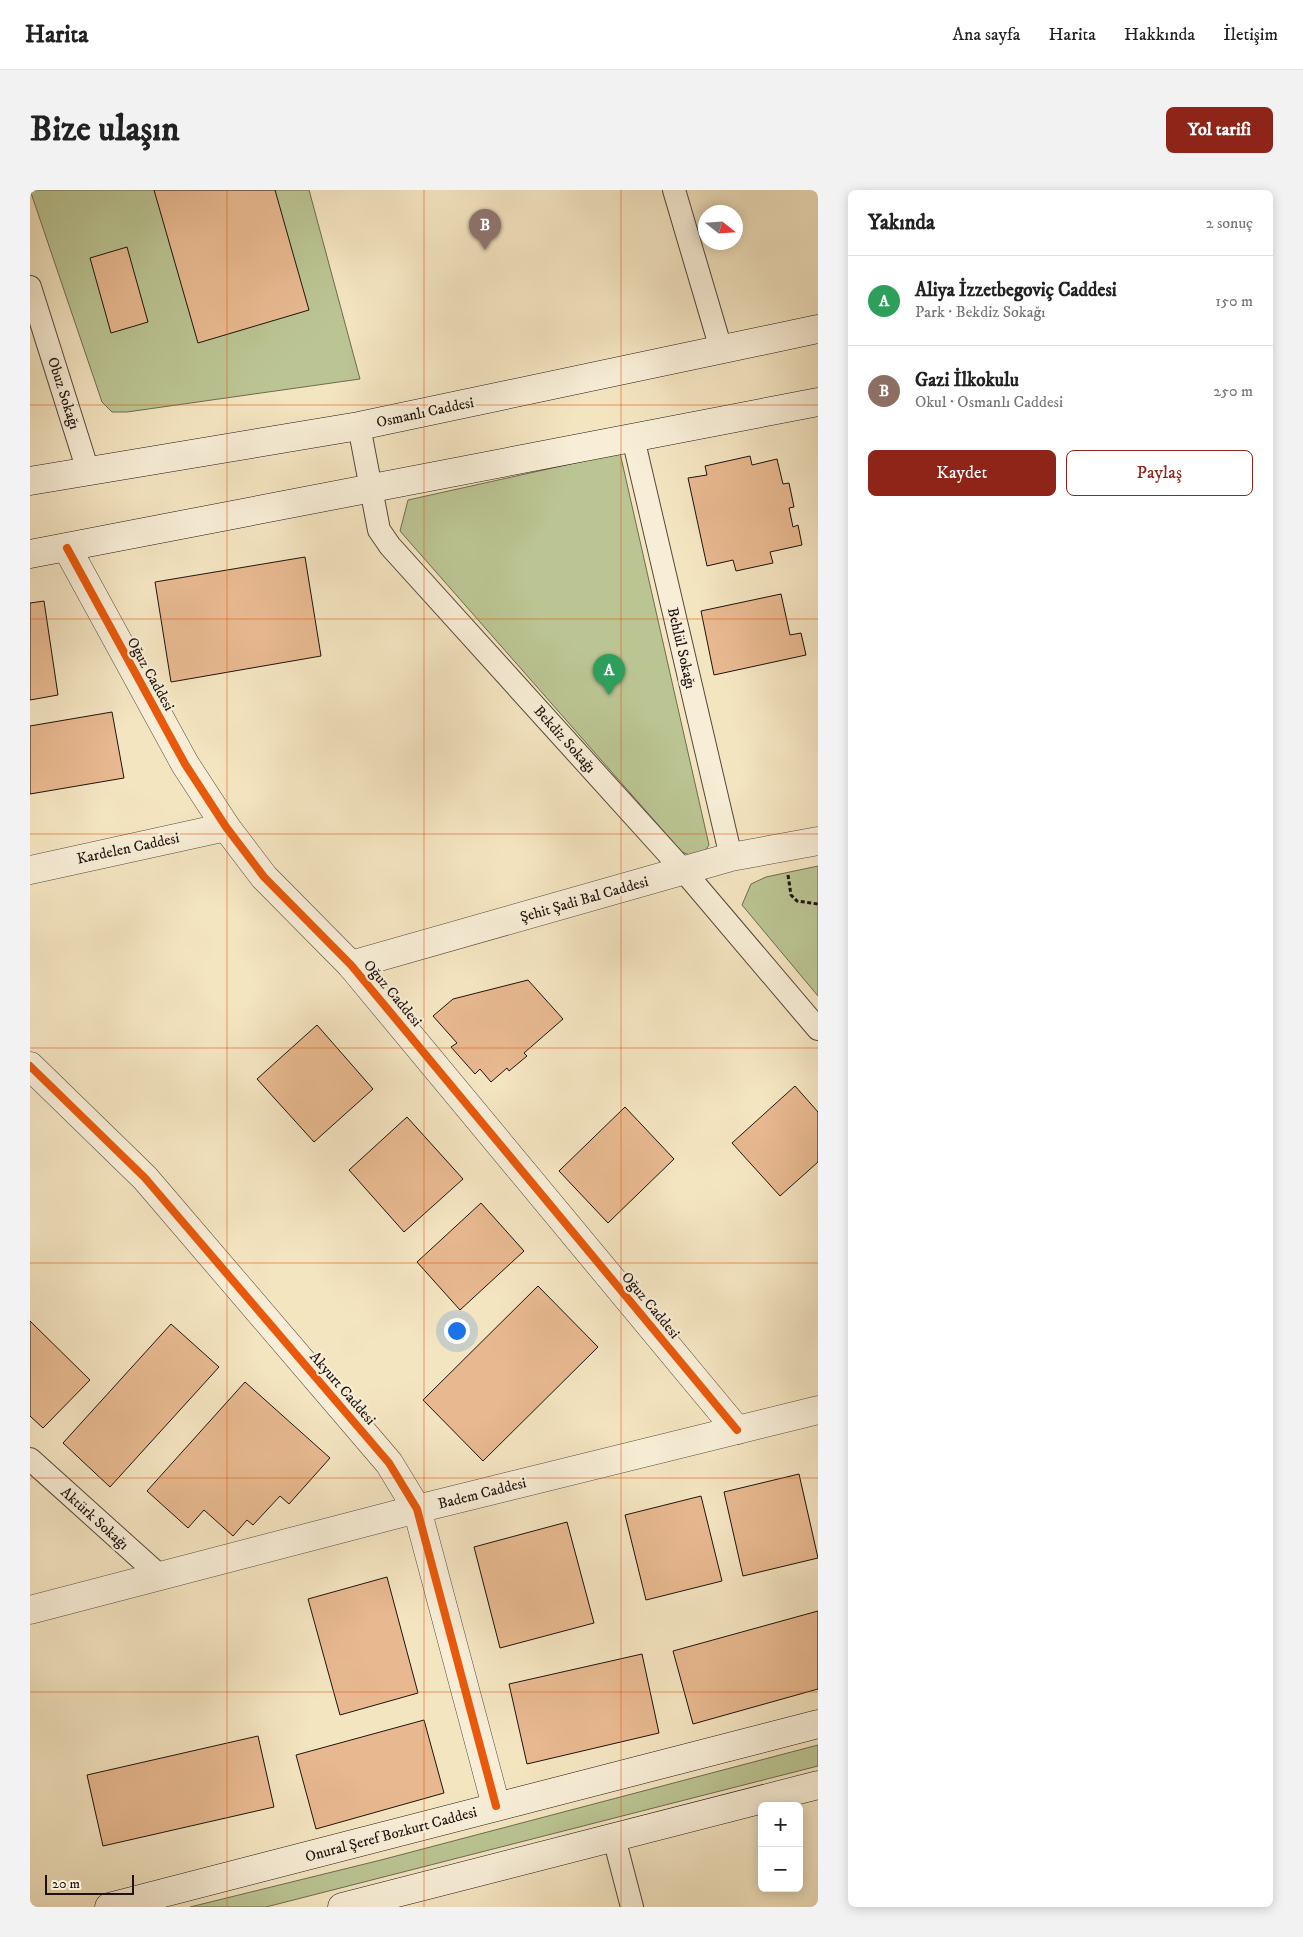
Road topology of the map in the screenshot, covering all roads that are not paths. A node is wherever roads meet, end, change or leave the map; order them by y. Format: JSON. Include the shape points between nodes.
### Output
{"nodes":[{"id":1,"x":674,"y":190,"type":"edge"},
{"id":2,"x":30,"y":287,"type":"edge"},
{"id":3,"x":818,"y":329,"type":"edge"},
{"id":4,"x":721,"y":349,"type":"junction"},
{"id":5,"x":818,"y":402,"type":"edge"},
{"id":6,"x":359,"y":426,"type":"junction"},
{"id":7,"x":633,"y":438,"type":"junction"},
{"id":8,"x":88,"y":471,"type":"junction"},
{"id":9,"x":30,"y":481,"type":"edge"},
{"id":10,"x":372,"y":489,"type":"junction"},
{"id":11,"x":67,"y":548,"type":"junction"},
{"id":12,"x":30,"y":554,"type":"edge"},
{"id":13,"x":226,"y":827,"type":"junction"},
{"id":14,"x":818,"y":841,"type":"edge"},
{"id":15,"x":731,"y":857,"type":"junction"},
{"id":16,"x":30,"y":870,"type":"edge"},
{"id":17,"x":683,"y":870,"type":"junction"},
{"id":18,"x":351,"y":964,"type":"junction"},
{"id":19,"x":818,"y":1029,"type":"edge"},
{"id":20,"x":30,"y":1066,"type":"edge"},
{"id":21,"x":818,"y":1410,"type":"edge"},
{"id":22,"x":737,"y":1430,"type":"junction"},
{"id":23,"x":30,"y":1459,"type":"edge"},
{"id":24,"x":417,"y":1509,"type":"junction"},
{"id":25,"x":160,"y":1576,"type":"junction"},
{"id":26,"x":30,"y":1610,"type":"edge"},
{"id":27,"x":818,"y":1724,"type":"edge"},
{"id":28,"x":818,"y":1785,"type":"edge"},
{"id":29,"x":496,"y":1806,"type":"junction"},
{"id":30,"x":614,"y":1838,"type":"junction"},
{"id":31,"x":109,"y":1907,"type":"edge"},
{"id":32,"x":342,"y":1907,"type":"edge"},
{"id":33,"x":632,"y":1907,"type":"edge"}],
"edges":[{"from":1,"to":4,"type":"street"},
{"from":2,"to":8,"type":"street","name":"Obuz Sokağı"},
{"from":3,"to":4,"type":"street","name":"Osmanlı Caddesi"},
{"from":4,"to":6,"type":"street","name":"Osmanlı Caddesi"},
{"from":5,"to":7,"type":"street"},
{"from":6,"to":8,"type":"street","name":"Osmanlı Caddesi"},
{"from":6,"to":10,"type":"street","name":"Bekdiz Sokağı"},
{"from":7,"to":10,"type":"street"},
{"from":7,"to":15,"type":"street","name":"Behlül Sokağı"},
{"from":8,"to":9,"type":"street","name":"Osmanlı Caddesi"},
{"from":10,"to":11,"type":"street"},
{"from":10,"to":17,"type":"street","name":"Bekdiz Sokağı","via":[[379,530],[390,546]]},
{"from":11,"to":12,"type":"street"},
{"from":11,"to":13,"type":"street","name":"Oğuz Caddesi","via":[[185,764]]},
{"from":13,"to":16,"type":"street","name":"Kardelen Caddesi"},
{"from":13,"to":18,"type":"street","name":"Oğuz Caddesi","via":[[264,877]]},
{"from":14,"to":15,"type":"street","name":"Şehit Şadi Bal Caddesi"},
{"from":15,"to":17,"type":"street","name":"Şehit Şadi Bal Caddesi"},
{"from":17,"to":18,"type":"street","name":"Şehit Şadi Bal Caddesi"},
{"from":17,"to":19,"type":"street","name":"Bekdiz Sokağı"},
{"from":18,"to":22,"type":"street","name":"Oğuz Caddesi"},
{"from":20,"to":24,"type":"street","name":"Akyurt Caddesi","via":[[145,1178],[389,1463]]},
{"from":21,"to":22,"type":"street","name":"Badem Caddesi"},
{"from":22,"to":24,"type":"street","name":"Badem Caddesi"},
{"from":23,"to":25,"type":"street","name":"Aktürk Sokağı"},
{"from":24,"to":25,"type":"street","name":"Badem Caddesi"},
{"from":24,"to":29,"type":"street","name":"Akyurt Caddesi"},
{"from":25,"to":26,"type":"street","name":"Badem Caddesi"},
{"from":27,"to":29,"type":"street","name":"Onural Şeref Bozkurt Caddesi"},
{"from":28,"to":30,"type":"street"},
{"from":29,"to":31,"type":"street","name":"Onural Şeref Bozkurt Caddesi"},
{"from":30,"to":32,"type":"street"},
{"from":30,"to":33,"type":"street"}]}
